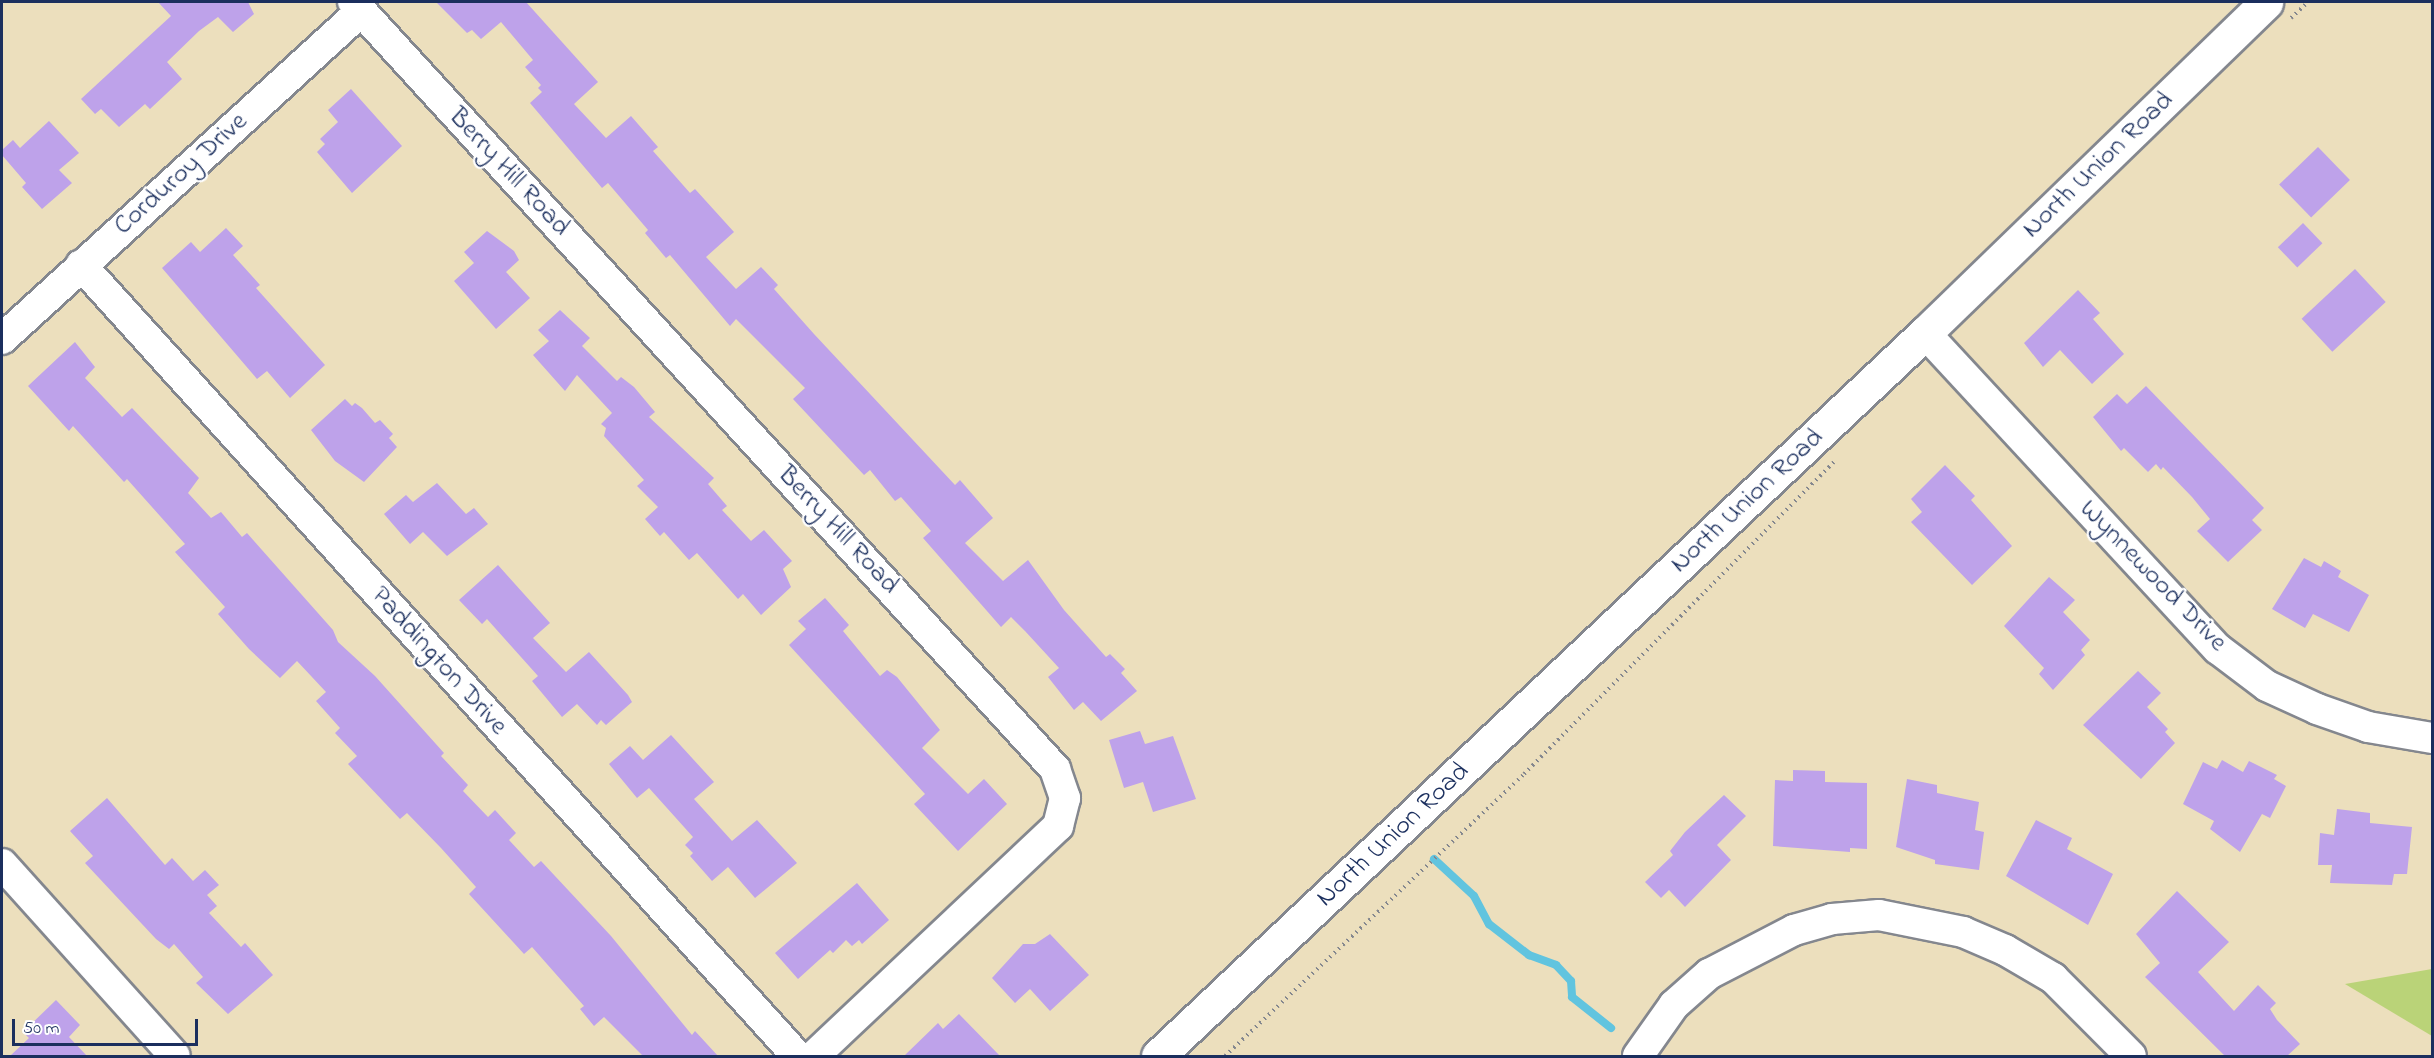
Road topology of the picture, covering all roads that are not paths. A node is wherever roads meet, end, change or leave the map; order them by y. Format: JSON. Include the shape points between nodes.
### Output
{"nodes":[{"id":1,"x":357,"y":6,"type":"edge"},
{"id":2,"x":2253,"y":6,"type":"edge"},
{"id":3,"x":81,"y":265,"type":"junction"},
{"id":4,"x":1925,"y":333,"type":"junction"},
{"id":5,"x":2,"y":339,"type":"edge"},
{"id":6,"x":2433,"y":738,"type":"edge"},
{"id":7,"x":2,"y":864,"type":"edge"},
{"id":8,"x":175,"y":1056,"type":"edge"},
{"id":9,"x":797,"y":1056,"type":"edge"},
{"id":10,"x":814,"y":1056,"type":"edge"},
{"id":11,"x":1158,"y":1056,"type":"edge"},
{"id":12,"x":1638,"y":1056,"type":"edge"},
{"id":13,"x":2132,"y":1056,"type":"edge"}],
"edges":[{"from":1,"to":3,"type":"street","name":"Corduroy Drive"},
{"from":1,"to":10,"type":"street","name":"Berry Hill Road","via":[[1054,770],[1065,798],[1058,826]]},
{"from":2,"to":4,"type":"main road","name":"North Union Road"},
{"from":3,"to":5,"type":"street","name":"Corduroy Drive"},
{"from":3,"to":9,"type":"street","name":"Paddington Drive"},
{"from":4,"to":6,"type":"street","name":"Wynnewood Drive","via":[[2218,649],[2267,686],[2318,709],[2368,727]]},
{"from":4,"to":11,"type":"main road","name":"North Union Road"},
{"from":7,"to":8,"type":"street"},
{"from":12,"to":13,"type":"street","via":[[1674,1005],[1709,974],[1794,930],[1832,919],[1879,915],[1963,932],[2005,950],[2053,978]]}]}
